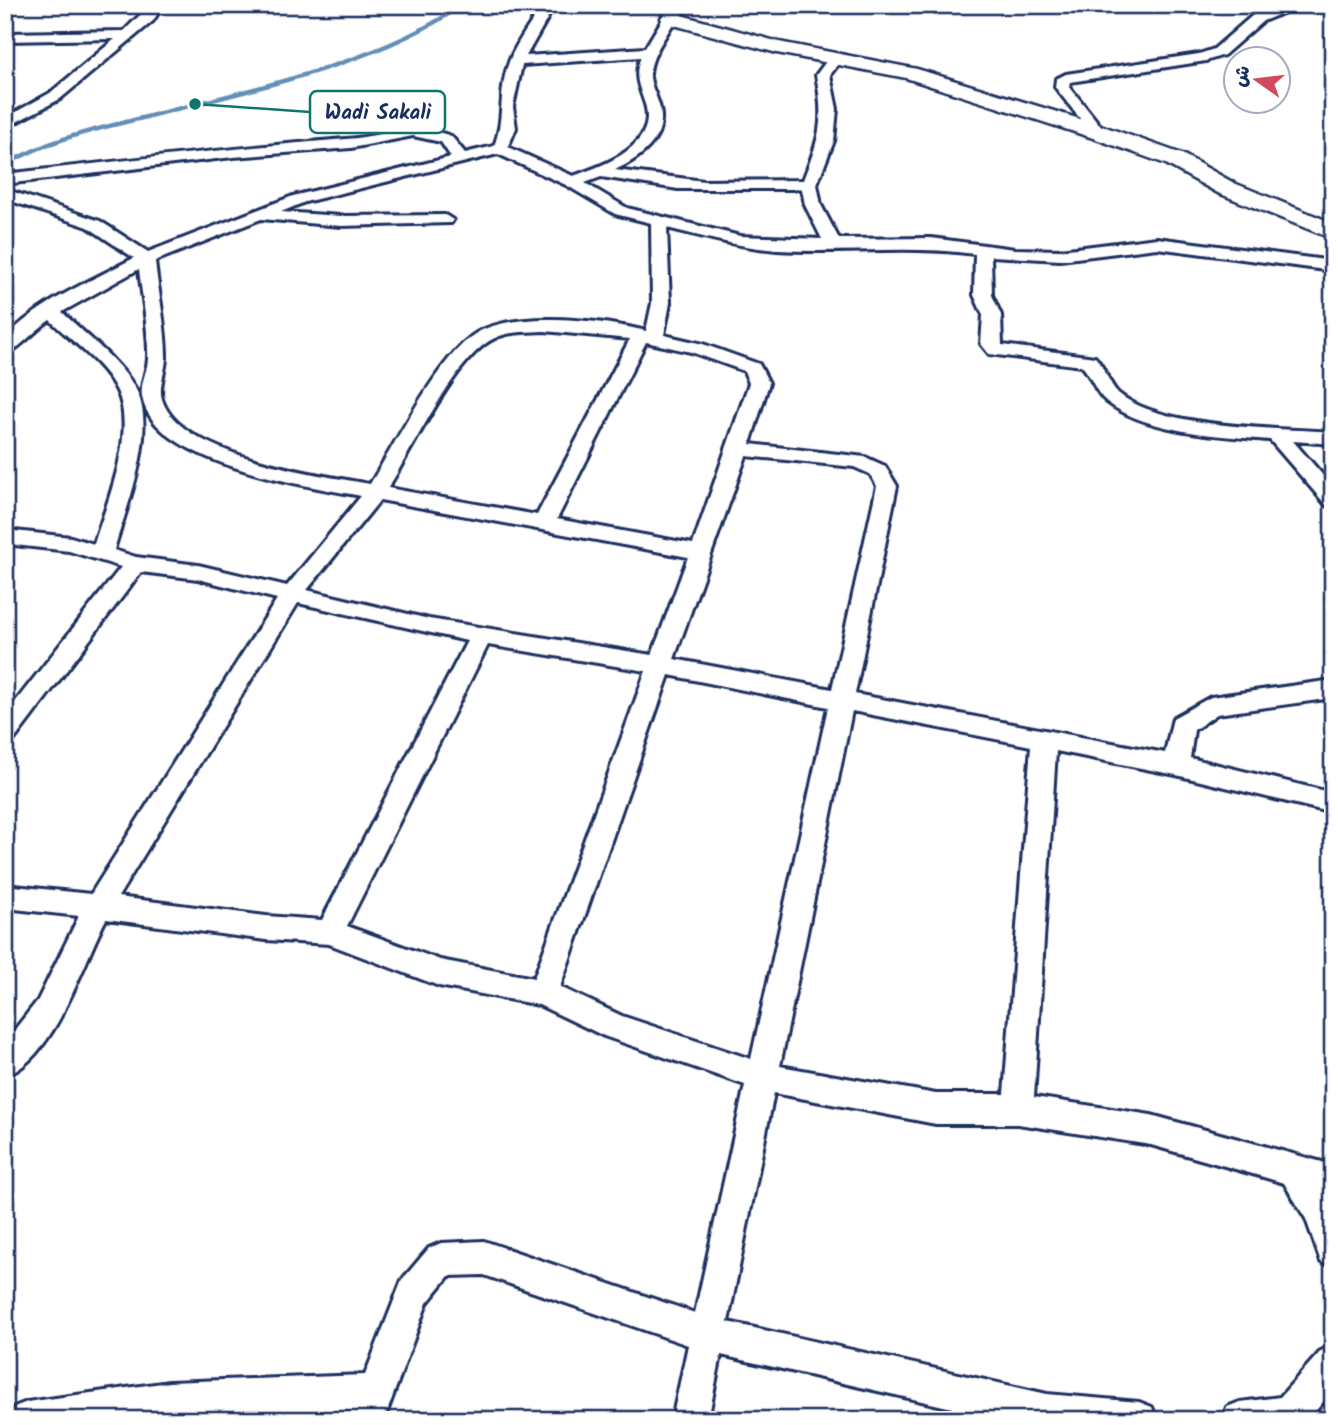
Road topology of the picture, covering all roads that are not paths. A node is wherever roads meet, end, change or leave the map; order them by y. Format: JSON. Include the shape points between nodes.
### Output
{"nodes":[{"id":1,"x":157,"y":5,"type":"edge"},
{"id":2,"x":549,"y":5,"type":"edge"},
{"id":3,"x":1296,"y":5,"type":"edge"},
{"id":4,"x":675,"y":12,"type":"edge"},
{"id":5,"x":127,"y":35,"type":"junction"},
{"id":6,"x":5,"y":37,"type":"edge"},
{"id":7,"x":651,"y":52,"type":"junction"},
{"id":8,"x":836,"y":58,"type":"junction"},
{"id":9,"x":516,"y":61,"type":"junction"},
{"id":10,"x":5,"y":124,"type":"edge"},
{"id":11,"x":1098,"y":132,"type":"junction"},
{"id":12,"x":500,"y":149,"type":"junction"},
{"id":13,"x":461,"y":159,"type":"junction"},
{"id":14,"x":601,"y":172,"type":"junction"},
{"id":15,"x":5,"y":179,"type":"edge"},
{"id":16,"x":572,"y":182,"type":"junction"},
{"id":17,"x":809,"y":184,"type":"junction"},
{"id":18,"x":5,"y":194,"type":"edge"},
{"id":19,"x":256,"y":214,"type":"junction"},
{"id":20,"x":445,"y":220,"type":"dead end"},
{"id":21,"x":659,"y":221,"type":"junction"},
{"id":22,"x":1333,"y":232,"type":"edge"},
{"id":23,"x":833,"y":244,"type":"junction"},
{"id":24,"x":983,"y":249,"type":"junction"},
{"id":25,"x":146,"y":258,"type":"junction"},
{"id":26,"x":1333,"y":266,"type":"edge"},
{"id":27,"x":51,"y":311,"type":"junction"},
{"id":28,"x":647,"y":336,"type":"junction"},
{"id":29,"x":5,"y":350,"type":"edge"},
{"id":30,"x":152,"y":398,"type":"junction"},
{"id":31,"x":133,"y":410,"type":"junction"},
{"id":32,"x":1277,"y":435,"type":"junction"},
{"id":33,"x":1333,"y":438,"type":"edge"},
{"id":34,"x":738,"y":449,"type":"junction"},
{"id":35,"x":375,"y":492,"type":"junction"},
{"id":36,"x":1333,"y":500,"type":"edge"},
{"id":37,"x":543,"y":525,"type":"junction"},
{"id":38,"x":5,"y":537,"type":"edge"},
{"id":39,"x":103,"y":552,"type":"junction"},
{"id":40,"x":699,"y":552,"type":"junction"},
{"id":41,"x":135,"y":564,"type":"junction"},
{"id":42,"x":293,"y":593,"type":"junction"},
{"id":43,"x":481,"y":636,"type":"junction"},
{"id":44,"x":660,"y":665,"type":"junction"},
{"id":45,"x":1333,"y":689,"type":"edge"},
{"id":46,"x":839,"y":702,"type":"junction"},
{"id":47,"x":5,"y":733,"type":"edge"},
{"id":48,"x":1044,"y":741,"type":"junction"},
{"id":49,"x":1176,"y":765,"type":"junction"},
{"id":50,"x":1333,"y":803,"type":"edge"},
{"id":51,"x":5,"y":896,"type":"edge"},
{"id":52,"x":98,"y":906,"type":"junction"},
{"id":53,"x":330,"y":932,"type":"junction"},
{"id":54,"x":543,"y":993,"type":"junction"},
{"id":55,"x":5,"y":1062,"type":"edge"},
{"id":56,"x":760,"y":1076,"type":"junction"},
{"id":57,"x":1018,"y":1109,"type":"junction"},
{"id":58,"x":1295,"y":1171,"type":"junction"},
{"id":59,"x":1333,"y":1181,"type":"edge"},
{"id":60,"x":1326,"y":1218,"type":"edge"},
{"id":61,"x":1333,"y":1250,"type":"edge"},
{"id":62,"x":710,"y":1335,"type":"junction"},
{"id":63,"x":1333,"y":1363,"type":"edge"},
{"id":64,"x":371,"y":1406,"type":"edge"},
{"id":65,"x":970,"y":1407,"type":"edge"},
{"id":66,"x":27,"y":1420,"type":"edge"},
{"id":67,"x":690,"y":1420,"type":"edge"},
{"id":68,"x":1139,"y":1420,"type":"edge"},
{"id":69,"x":1240,"y":1420,"type":"edge"}],
"edges":[{"from":1,"to":5,"type":"street"},
{"from":2,"to":9,"type":"street"},
{"from":3,"to":11,"type":"street","via":[[1258,18],[1210,55],[1066,78],[1062,87]]},
{"from":4,"to":7,"type":"street"},
{"from":4,"to":8,"type":"street","via":[[776,47]]},
{"from":5,"to":6,"type":"street"},
{"from":5,"to":10,"type":"street","via":[[55,96]]},
{"from":7,"to":9,"type":"street"},
{"from":7,"to":14,"type":"street","via":[[643,76],[654,124],[638,150]]},
{"from":8,"to":11,"type":"street","via":[[910,73]]},
{"from":8,"to":17,"type":"street","via":[[823,75],[830,109],[826,141]]},
{"from":9,"to":12,"type":"street","via":[[506,107],[509,128]]},
{"from":11,"to":22,"type":"street","via":[[1174,159],[1226,188]]},
{"from":12,"to":13,"type":"street"},
{"from":12,"to":16,"type":"street"},
{"from":13,"to":15,"type":"street","via":[[446,139],[413,132]]},
{"from":13,"to":19,"type":"street","via":[[380,177]]},
{"from":14,"to":16,"type":"street"},
{"from":14,"to":17,"type":"street","via":[[669,184]]},
{"from":16,"to":21,"type":"street","via":[[621,211]]},
{"from":17,"to":23,"type":"street","via":[[813,205]]},
{"from":18,"to":25,"type":"street","via":[[94,224]]},
{"from":19,"to":20,"type":"street","via":[[341,221]]},
{"from":19,"to":25,"type":"street"},
{"from":21,"to":23,"type":"street","via":[[740,241]]},
{"from":21,"to":28,"type":"street","via":[[661,303]]},
{"from":23,"to":24,"type":"street","via":[[931,243]]},
{"from":24,"to":26,"type":"street","via":[[1060,255],[1157,243]]},
{"from":24,"to":32,"type":"street","via":[[983,295],[992,315],[990,344],[996,349],[1088,361],[1110,396],[1154,416]]},
{"from":25,"to":27,"type":"street"},
{"from":25,"to":30,"type":"street","via":[[158,357]]},
{"from":27,"to":29,"type":"street"},
{"from":27,"to":31,"type":"street","via":[[126,390]]},
{"from":28,"to":34,"type":"street","via":[[736,359],[752,368],[759,383]]},
{"from":28,"to":35,"type":"street","via":[[529,326],[486,334],[439,388]]},
{"from":28,"to":37,"type":"street"},
{"from":30,"to":31,"type":"street"},
{"from":30,"to":35,"type":"street","via":[[162,417],[198,445],[230,460],[288,477]]},
{"from":31,"to":39,"type":"street","via":[[134,436]]},
{"from":32,"to":33,"type":"street"},
{"from":32,"to":36,"type":"street"},
{"from":34,"to":40,"type":"street"},
{"from":34,"to":46,"type":"street","via":[[858,461],[878,470],[887,486]]},
{"from":35,"to":37,"type":"street"},
{"from":35,"to":42,"type":"street"},
{"from":37,"to":40,"type":"street"},
{"from":38,"to":39,"type":"street"},
{"from":39,"to":41,"type":"street"},
{"from":40,"to":44,"type":"street"},
{"from":41,"to":42,"type":"street","via":[[198,572]]},
{"from":41,"to":47,"type":"street"},
{"from":42,"to":43,"type":"street"},
{"from":42,"to":52,"type":"street"},
{"from":43,"to":44,"type":"street"},
{"from":43,"to":53,"type":"street"},
{"from":44,"to":46,"type":"street"},
{"from":44,"to":54,"type":"street"},
{"from":45,"to":49,"type":"street","via":[[1211,706],[1182,725]]},
{"from":46,"to":48,"type":"street"},
{"from":46,"to":56,"type":"street"},
{"from":48,"to":49,"type":"street"},
{"from":48,"to":57,"type":"street"},
{"from":49,"to":50,"type":"street"},
{"from":51,"to":52,"type":"street"},
{"from":52,"to":53,"type":"street"},
{"from":52,"to":55,"type":"street","via":[[46,1012],[20,1050]]},
{"from":53,"to":54,"type":"street","via":[[439,973]]},
{"from":54,"to":56,"type":"street","via":[[615,1027]]},
{"from":56,"to":57,"type":"street","via":[[936,1109]]},
{"from":56,"to":62,"type":"street"},
{"from":57,"to":58,"type":"street","via":[[1151,1130]]},
{"from":58,"to":59,"type":"street"},
{"from":58,"to":60,"type":"street"},
{"from":60,"to":61,"type":"street"},
{"from":62,"to":64,"type":"street","via":[[484,1258],[441,1260],[414,1292]]},
{"from":62,"to":65,"type":"street"},
{"from":62,"to":67,"type":"street"},
{"from":63,"to":69,"type":"street","via":[[1289,1414]]},
{"from":64,"to":66,"type":"street","via":[[169,1400]]},
{"from":65,"to":68,"type":"street"}]}
